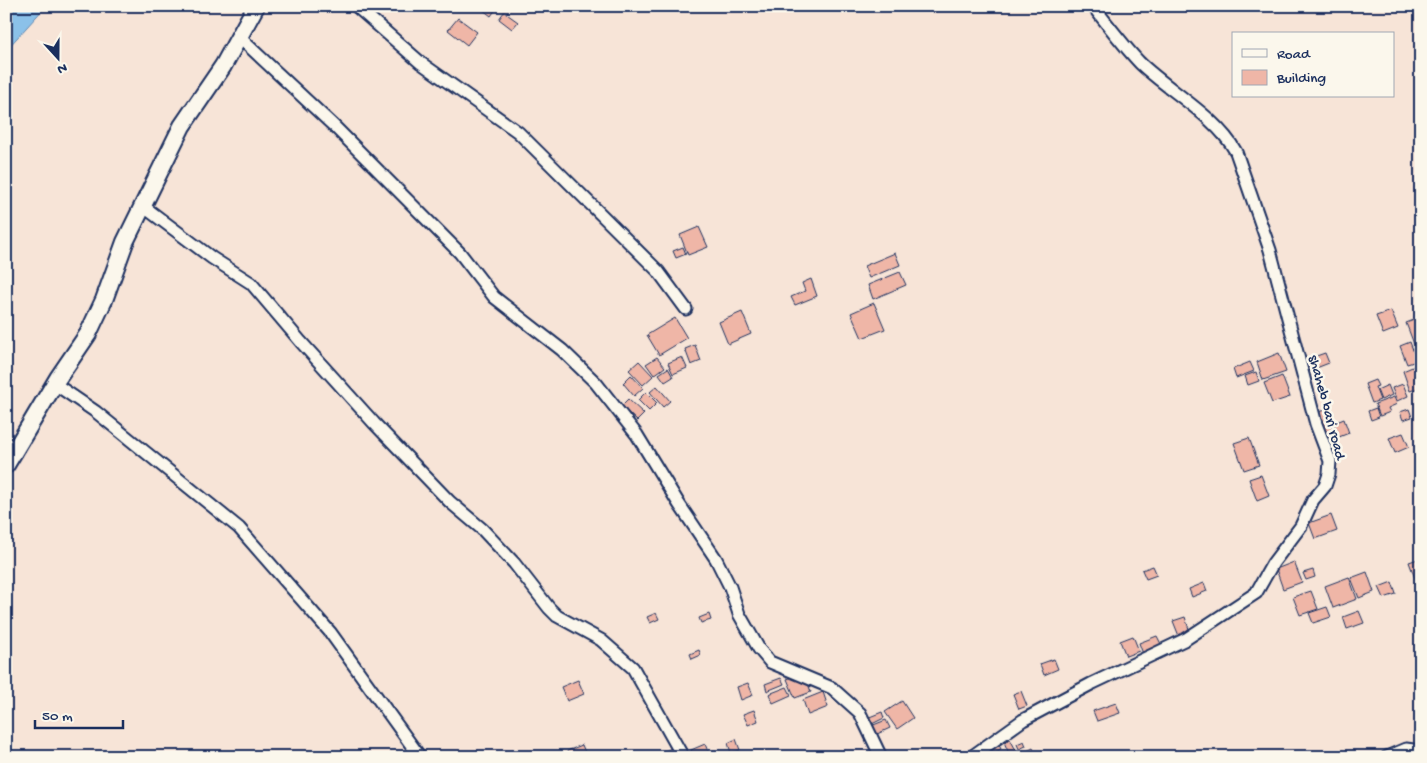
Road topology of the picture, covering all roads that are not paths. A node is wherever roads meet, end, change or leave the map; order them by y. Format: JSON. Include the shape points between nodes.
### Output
{"nodes":[{"id":1,"x":256,"y":6,"type":"edge"},
{"id":2,"x":356,"y":6,"type":"edge"},
{"id":3,"x":1093,"y":6,"type":"edge"},
{"id":4,"x":239,"y":37,"type":"junction"},
{"id":5,"x":143,"y":206,"type":"junction"},
{"id":6,"x":686,"y":309,"type":"dead end"},
{"id":7,"x":55,"y":384,"type":"junction"},
{"id":8,"x":6,"y":465,"type":"edge"},
{"id":9,"x":1421,"y":751,"type":"edge"},
{"id":10,"x":420,"y":757,"type":"edge"},
{"id":11,"x":683,"y":757,"type":"edge"},
{"id":12,"x":881,"y":757,"type":"edge"},
{"id":13,"x":971,"y":757,"type":"edge"},
{"id":14,"x":1387,"y":757,"type":"edge"}],
"edges":[{"from":1,"to":4,"type":"street"},
{"from":2,"to":6,"type":"street","via":[[422,63],[518,132],[658,271]]},
{"from":3,"to":13,"type":"street","name":"shaheb bari road","via":[[1141,63],[1229,140],[1236,152],[1270,250],[1316,424],[1330,461],[1329,474],[1301,526],[1256,593],[1186,638],[1023,720]]},
{"from":4,"to":5,"type":"street","via":[[182,126]]},
{"from":4,"to":12,"type":"street","via":[[334,126],[460,253],[494,296],[562,350],[596,383],[637,435],[716,559],[739,614],[759,649],[770,662],[832,688],[860,713]]},
{"from":5,"to":7,"type":"street","via":[[88,334]]},
{"from":5,"to":11,"type":"street","via":[[251,283],[374,423],[450,502],[514,562],[549,608],[557,616],[601,640],[633,668]]},
{"from":7,"to":8,"type":"street"},
{"from":7,"to":10,"type":"street","via":[[96,412],[239,528],[330,632]]},
{"from":9,"to":14,"type":"street","via":[[1406,749]]}]}
